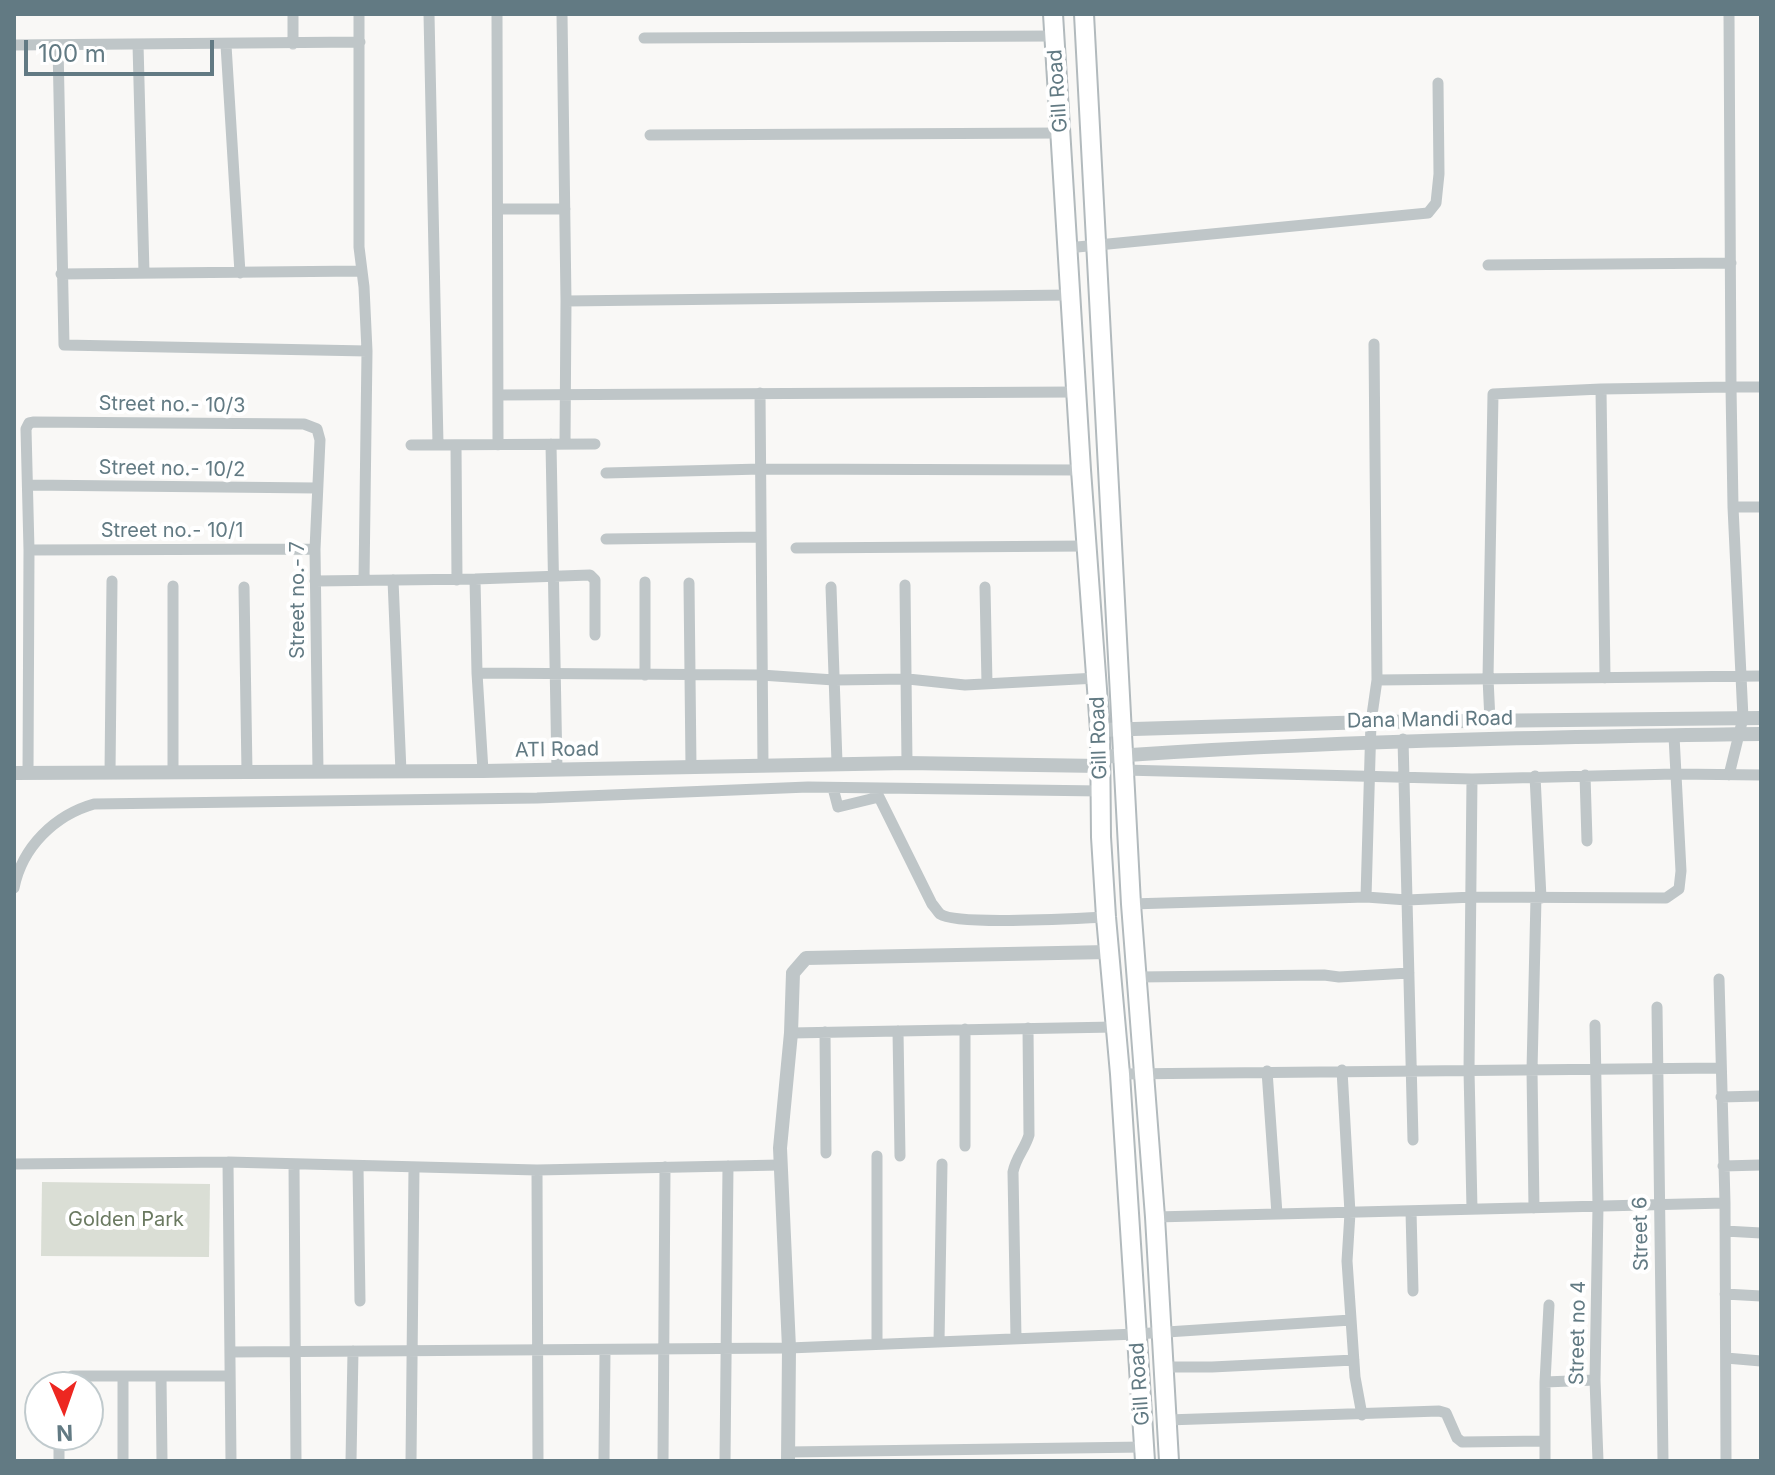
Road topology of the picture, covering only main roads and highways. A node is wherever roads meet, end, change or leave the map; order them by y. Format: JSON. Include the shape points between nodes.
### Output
{"nodes":[{"id":1,"x":1053,"y":14,"type":"edge"},
{"id":2,"x":1084,"y":14,"type":"edge"},
{"id":3,"x":1144,"y":1454,"type":"edge"},
{"id":4,"x":1169,"y":1461,"type":"edge"}],
"edges":[{"from":1,"to":3,"type":"main road","name":"Gill Road","via":[[1097,678],[1108,952]]},
{"from":2,"to":4,"type":"main road","name":"Gill Road","via":[[1131,904]]}]}
